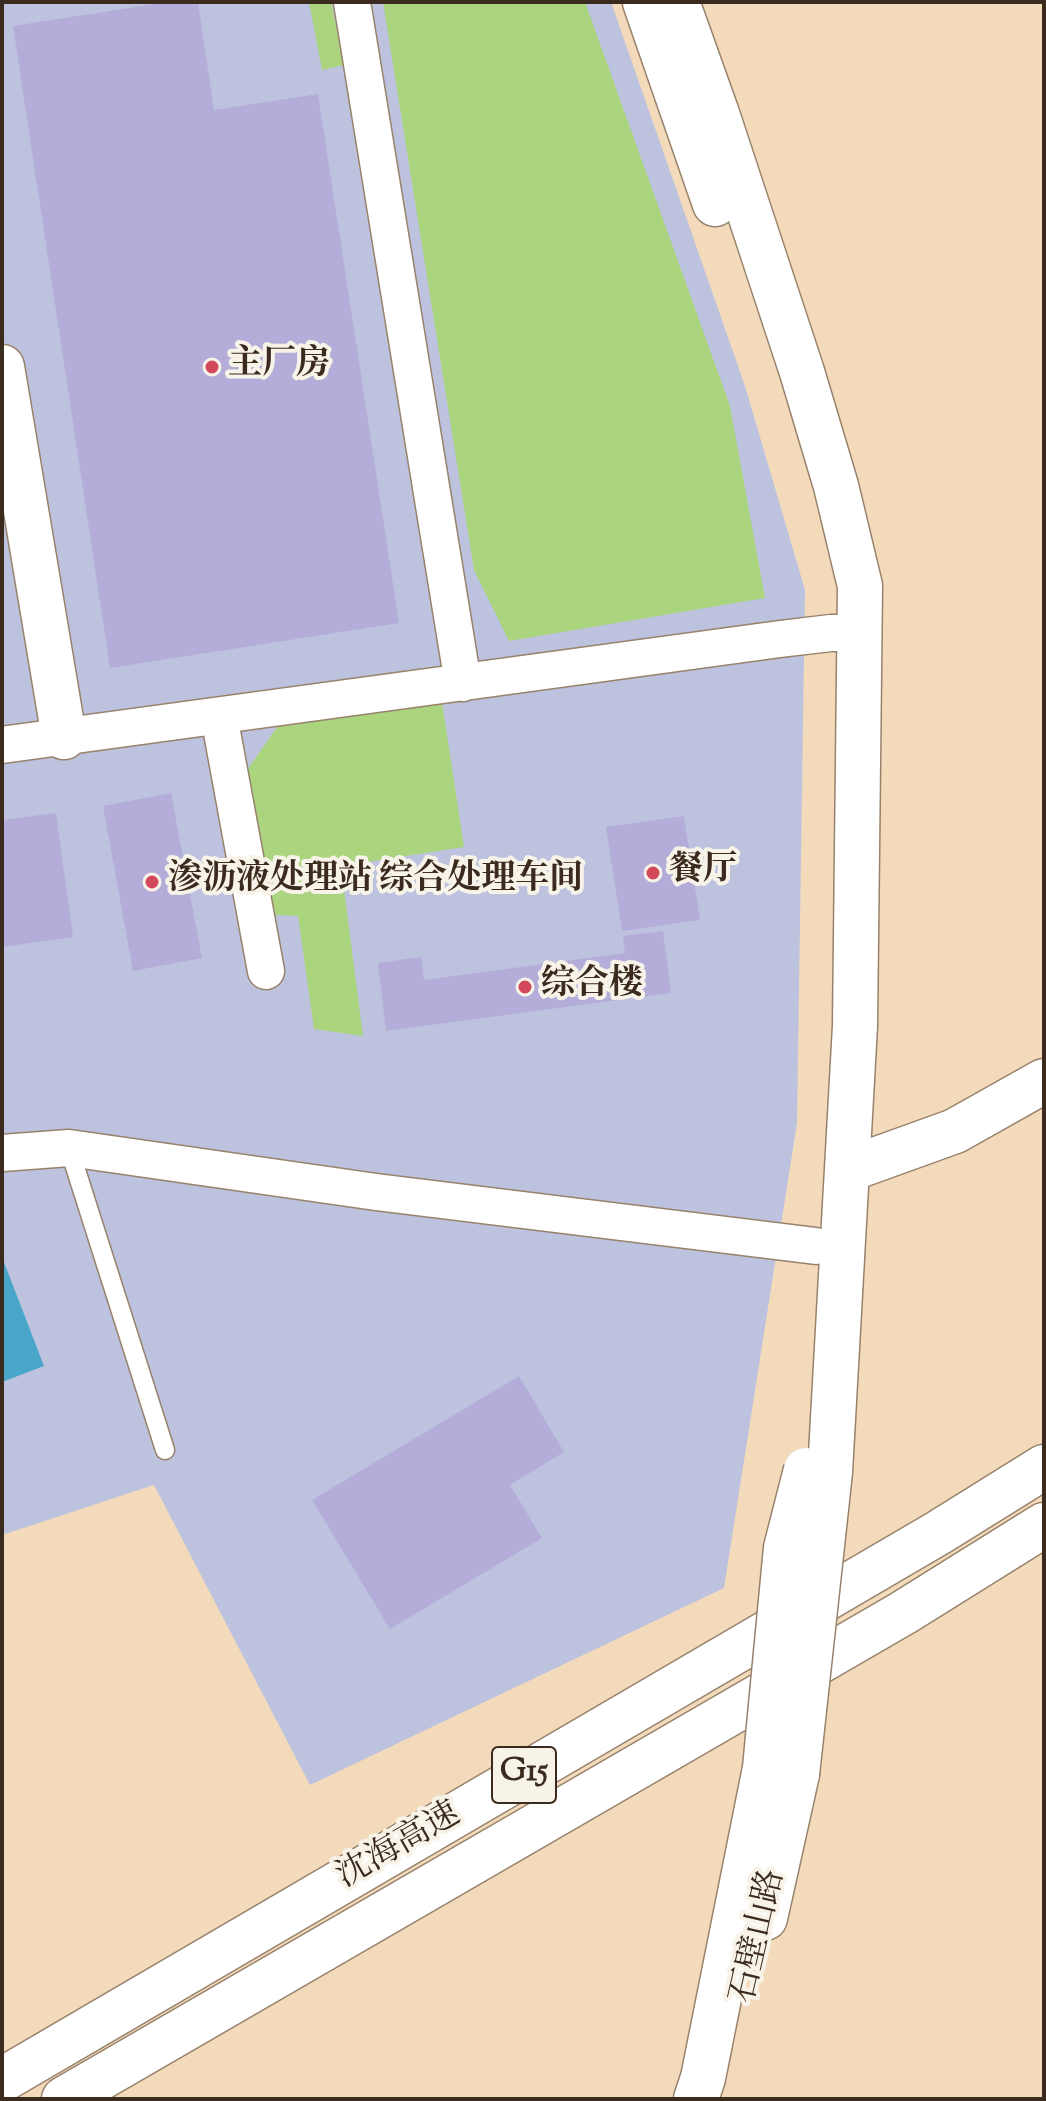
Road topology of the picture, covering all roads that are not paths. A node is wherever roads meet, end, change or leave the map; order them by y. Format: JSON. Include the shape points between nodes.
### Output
{"nodes":[{"id":1,"x":352,"y":2,"type":"edge"},
{"id":2,"x":645,"y":2,"type":"edge"},
{"id":3,"x":677,"y":2,"type":"edge"},
{"id":4,"x":2,"y":367,"type":"edge"},
{"id":5,"x":845,"y":633,"type":"junction"},
{"id":6,"x":463,"y":683,"type":"junction"},
{"id":7,"x":219,"y":716,"type":"junction"},
{"id":8,"x":64,"y":737,"type":"junction"},
{"id":9,"x":2,"y":745,"type":"edge"},
{"id":10,"x":266,"y":971,"type":"dead end"},
{"id":11,"x":1044,"y":1081,"type":"edge"},
{"id":12,"x":69,"y":1148,"type":"junction"},
{"id":13,"x":2,"y":1153,"type":"edge"},
{"id":14,"x":847,"y":1170,"type":"junction"},
{"id":15,"x":816,"y":1246,"type":"junction"},
{"id":16,"x":165,"y":1450,"type":"dead end"},
{"id":17,"x":1044,"y":1467,"type":"edge"},
{"id":18,"x":818,"y":1471,"type":"junction"},
{"id":19,"x":1044,"y":1525,"type":"edge"},
{"id":20,"x":781,"y":1771,"type":"junction"},
{"id":21,"x":2,"y":2080,"type":"edge"},
{"id":22,"x":64,"y":2099,"type":"edge"},
{"id":23,"x":696,"y":2099,"type":"edge"},
{"id":24,"x":721,"y":2099,"type":"edge"}],
"edges":[{"from":1,"to":6,"type":"street"},
{"from":2,"to":5,"type":"main road","via":[[773,369]]},
{"from":3,"to":5,"type":"main road","via":[[836,486],[860,586]]},
{"from":4,"to":8,"type":"main road"},
{"from":5,"to":6,"type":"street"},
{"from":5,"to":14,"type":"main road","via":[[855,1026]]},
{"from":5,"to":15,"type":"main road"},
{"from":6,"to":7,"type":"street"},
{"from":7,"to":8,"type":"street"},
{"from":7,"to":10,"type":"street"},
{"from":8,"to":9,"type":"street"},
{"from":11,"to":14,"type":"main road","via":[[955,1131]]},
{"from":12,"to":13,"type":"street"},
{"from":12,"to":15,"type":"street"},
{"from":12,"to":16,"type":"lane"},
{"from":14,"to":18,"type":"main road"},
{"from":15,"to":18,"type":"main road"},
{"from":17,"to":21,"type":"main road","name":"沈海高速","number":"G15"},
{"from":18,"to":20,"type":"main road","bridge":true},
{"from":19,"to":22,"type":"main road","name":"沈海高速","number":"G15","via":[[903,1613]]},
{"from":20,"to":23,"type":"main road"},
{"from":20,"to":24,"type":"main road","name":"石壁山路","via":[[733,2063]]}]}
